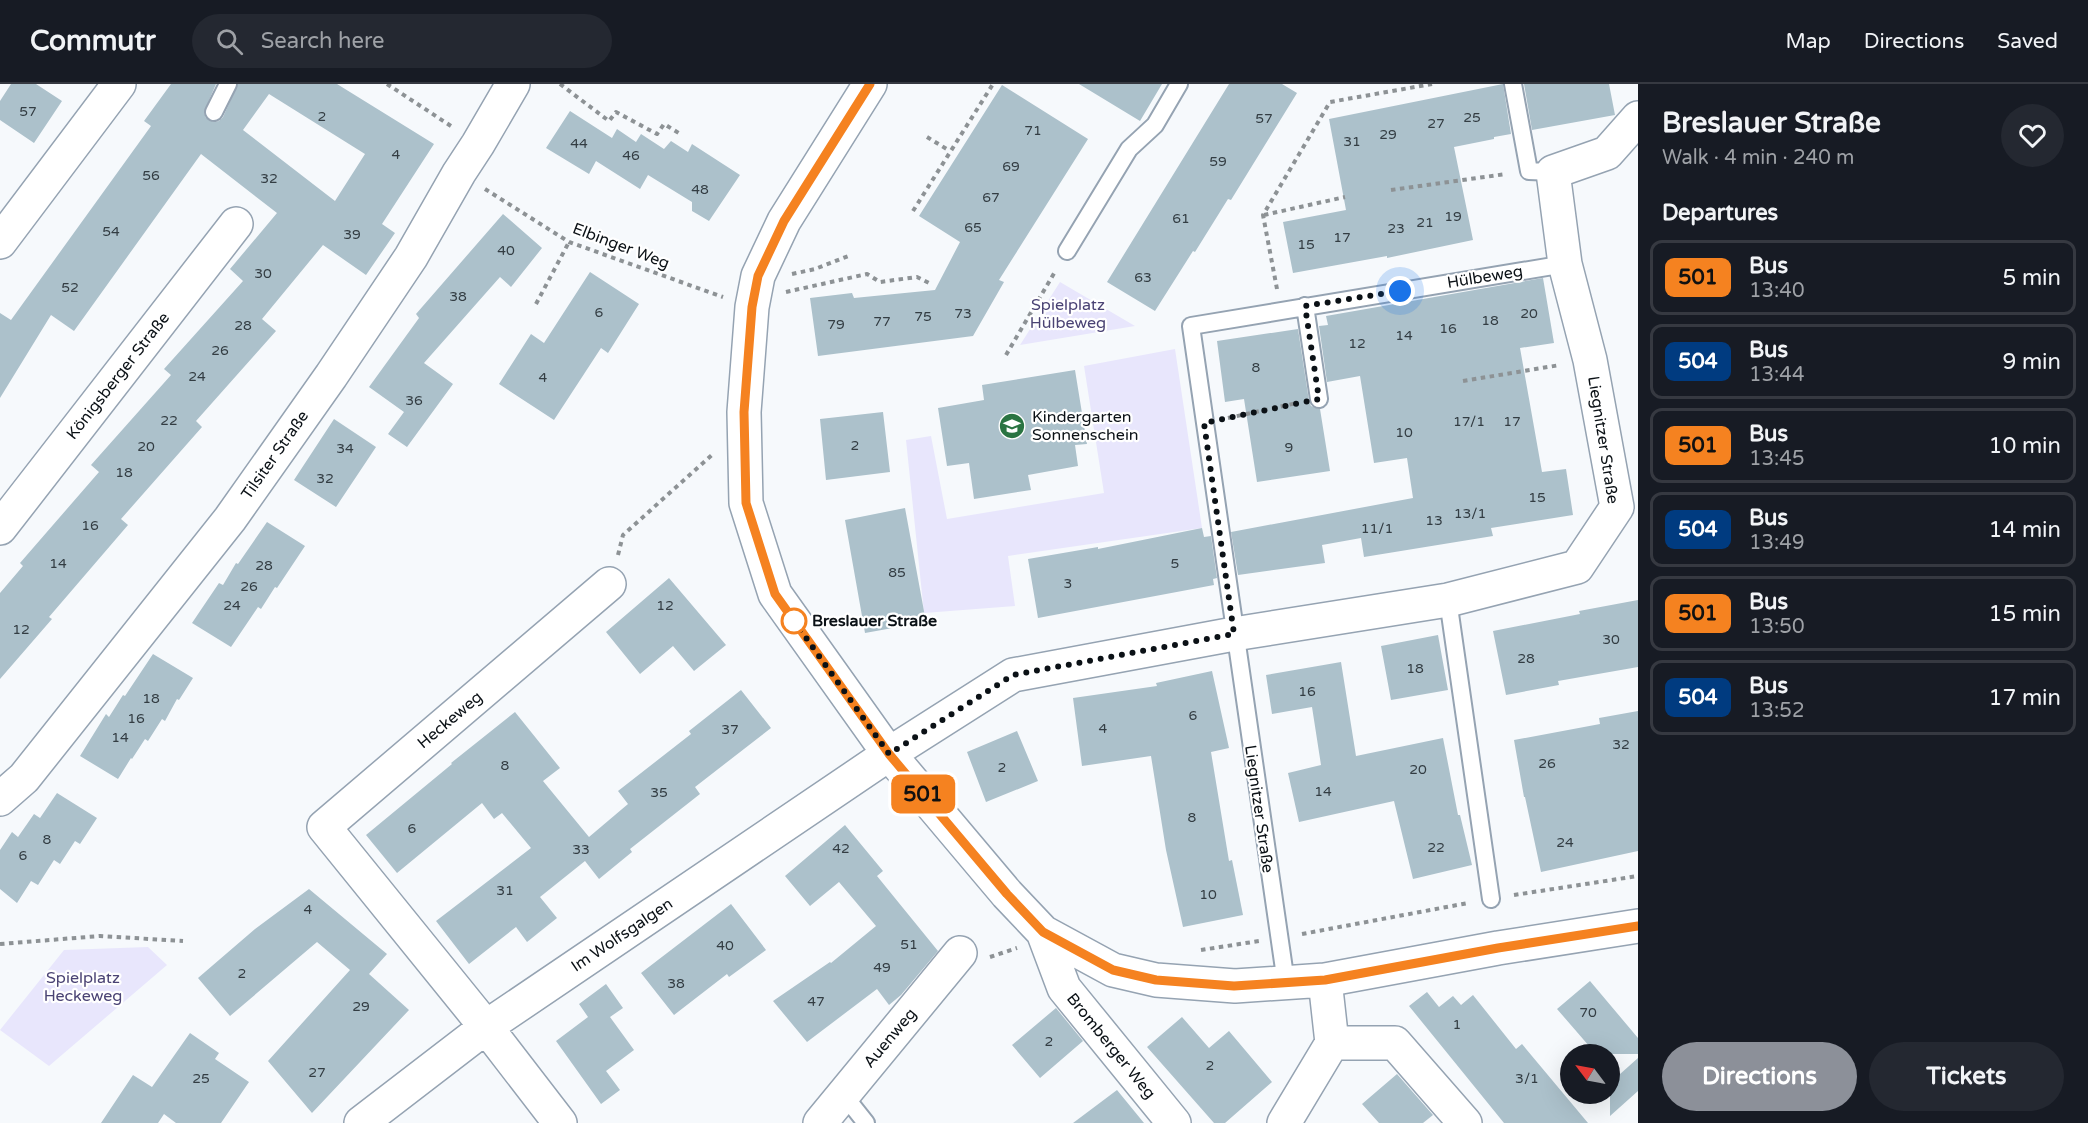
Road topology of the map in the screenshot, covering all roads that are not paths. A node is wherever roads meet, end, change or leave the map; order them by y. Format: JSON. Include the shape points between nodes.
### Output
{"nodes":[{"id":1,"x":119,"y":84,"type":"edge"},
{"id":2,"x":228,"y":84,"type":"edge"},
{"id":3,"x":513,"y":84,"type":"edge"},
{"id":4,"x":870,"y":84,"type":"edge"},
{"id":5,"x":1179,"y":84,"type":"edge"},
{"id":6,"x":1513,"y":84,"type":"edge"},
{"id":7,"x":214,"y":112,"type":"dead end"},
{"id":8,"x":1638,"y":118,"type":"edge"},
{"id":9,"x":1541,"y":171,"type":"junction"},
{"id":10,"x":236,"y":224,"type":"dead end"},
{"id":11,"x":0,"y":242,"type":"edge"},
{"id":12,"x":1067,"y":251,"type":"road end"},
{"id":13,"x":1565,"y":264,"type":"junction"},
{"id":14,"x":1305,"y":306,"type":"junction"},
{"id":15,"x":1191,"y":326,"type":"joint"},
{"id":16,"x":1319,"y":399,"type":"road end"},
{"id":17,"x":0,"y":528,"type":"edge"},
{"id":18,"x":609,"y":584,"type":"road end"},
{"id":19,"x":1448,"y":600,"type":"junction"},
{"id":20,"x":1234,"y":634,"type":"junction"},
{"id":21,"x":889,"y":754,"type":"junction"},
{"id":22,"x":0,"y":800,"type":"edge"},
{"id":23,"x":1491,"y":899,"type":"road end"},
{"id":24,"x":1638,"y":926,"type":"edge"},
{"id":25,"x":1038,"y":927,"type":"junction"},
{"id":26,"x":960,"y":953,"type":"road end"},
{"id":27,"x":1325,"y":980,"type":"junction"},
{"id":28,"x":1286,"y":983,"type":"junction"},
{"id":29,"x":486,"y":1027,"type":"junction"},
{"id":30,"x":1332,"y":1043,"type":"junction"},
{"id":31,"x":843,"y":1094,"type":"junction"},
{"id":32,"x":361,"y":1123,"type":"edge"},
{"id":33,"x":560,"y":1123,"type":"edge"},
{"id":34,"x":820,"y":1123,"type":"edge"},
{"id":35,"x":866,"y":1123,"type":"edge"},
{"id":36,"x":1174,"y":1123,"type":"edge"},
{"id":37,"x":1284,"y":1123,"type":"edge"},
{"id":38,"x":1465,"y":1123,"type":"edge"}],
"edges":[{"from":1,"to":11,"type":"street"},
{"from":2,"to":7,"type":"lane"},
{"from":3,"to":22,"type":"street","name":"Tilsiter Straße","via":[[411,257],[230,519],[24,778]]},
{"from":4,"to":21,"type":"street","via":[[784,221],[758,276],[752,307],[744,425],[746,503],[775,594]]},
{"from":5,"to":12,"type":"lane","via":[[1155,125],[1129,149]]},
{"from":6,"to":9,"type":"lane","name":"Liegnitzer Straße"},
{"from":8,"to":9,"type":"street","via":[[1607,153]]},
{"from":9,"to":13,"type":"street","name":"Liegnitzer Straße"},
{"from":10,"to":17,"type":"street","name":"Königsberger Straße"},
{"from":13,"to":14,"type":"lane","name":"Hülbeweg"},
{"from":13,"to":19,"type":"street","name":"Liegnitzer Straße","via":[[1590,360],[1617,507],[1577,567]]},
{"from":14,"to":15,"type":"lane","name":"Hülbeweg"},
{"from":14,"to":16,"type":"lane"},
{"from":15,"to":20,"type":"lane","name":"Liegnitzer Straße"},
{"from":18,"to":29,"type":"street","name":"Heckeweg","via":[[324,827]]},
{"from":19,"to":20,"type":"street","name":"Liegnitzer Straße"},
{"from":19,"to":23,"type":"lane"},
{"from":20,"to":21,"type":"street","name":"Liegnitzer Straße","via":[[1013,675]]},
{"from":20,"to":28,"type":"lane","name":"Liegnitzer Straße"},
{"from":21,"to":25,"type":"street"},
{"from":21,"to":29,"type":"street","name":"Im Wolfsgalgen"},
{"from":24,"to":27,"type":"street"},
{"from":25,"to":28,"type":"street","via":[[1113,970],[1156,980],[1234,986]]},
{"from":25,"to":36,"type":"street","name":"Bromberger Weg","via":[[1064,988]]},
{"from":26,"to":31,"type":"street","name":"Auenweg"},
{"from":27,"to":28,"type":"street"},
{"from":27,"to":30,"type":"street"},
{"from":29,"to":32,"type":"street","name":"Im Wolfsgalgen"},
{"from":29,"to":33,"type":"street"},
{"from":30,"to":37,"type":"street"},
{"from":30,"to":38,"type":"street","via":[[1395,1043]]},
{"from":31,"to":34,"type":"street","name":"Auenweg"},
{"from":31,"to":35,"type":"lane"}]}
